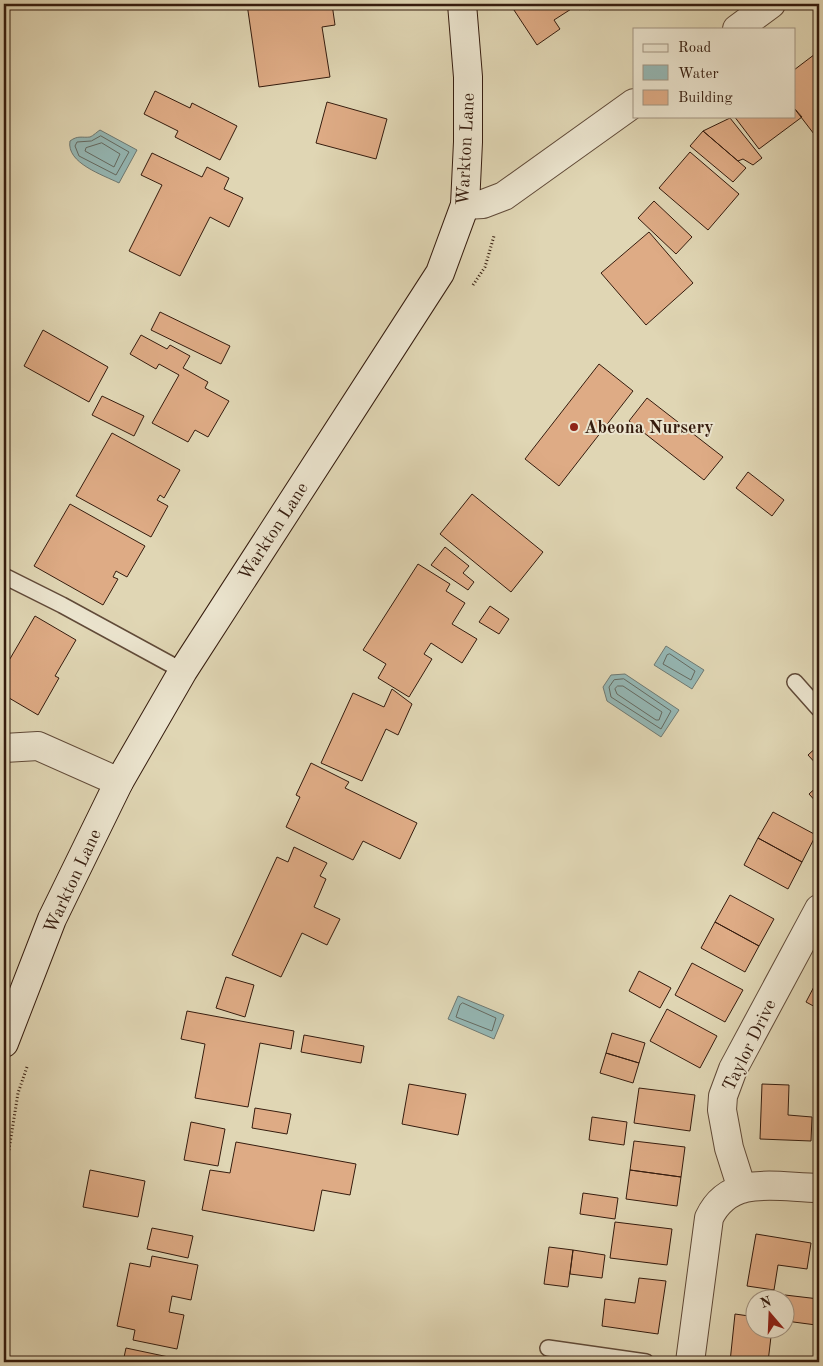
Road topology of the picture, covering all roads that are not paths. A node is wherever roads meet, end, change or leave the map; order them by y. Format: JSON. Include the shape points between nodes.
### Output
{"nodes":[{"id":1,"x":462,"y":4,"type":"edge"},
{"id":2,"x":771,"y":4,"type":"edge"},
{"id":3,"x":738,"y":28,"type":"edge"},
{"id":4,"x":633,"y":103,"type":"edge"},
{"id":5,"x":465,"y":205,"type":"junction"},
{"id":6,"x":4,"y":576,"type":"edge"},
{"id":7,"x":183,"y":672,"type":"junction"},
{"id":8,"x":795,"y":682,"type":"dead end"},
{"id":9,"x":819,"y":708,"type":"edge"},
{"id":10,"x":4,"y":748,"type":"edge"},
{"id":11,"x":119,"y":782,"type":"junction"},
{"id":12,"x":819,"y":909,"type":"edge"},
{"id":13,"x":4,"y":1043,"type":"edge"},
{"id":14,"x":819,"y":1188,"type":"edge"},
{"id":15,"x":742,"y":1189,"type":"junction"},
{"id":16,"x":548,"y":1348,"type":"dead end"},
{"id":17,"x":646,"y":1362,"type":"edge"},
{"id":18,"x":690,"y":1362,"type":"edge"}],
"edges":[{"from":1,"to":5,"type":"street","name":"Warkton Lane","via":[[468,77]]},
{"from":2,"to":3,"type":"street"},
{"from":4,"to":5,"type":"street","via":[[504,196],[483,204]]},
{"from":5,"to":7,"type":"street","name":"Warkton Lane","via":[[440,273]]},
{"from":6,"to":7,"type":"lane"},
{"from":7,"to":11,"type":"street","name":"Warkton Lane"},
{"from":8,"to":9,"type":"lane"},
{"from":10,"to":11,"type":"street","via":[[38,746]]},
{"from":11,"to":13,"type":"street","name":"Warkton Lane","via":[[52,919]]},
{"from":12,"to":15,"type":"street","name":"Taylor Drive","via":[[733,1069],[723,1096],[724,1126]]},
{"from":14,"to":15,"type":"street","via":[[775,1184]]},
{"from":15,"to":18,"type":"street","via":[[715,1204],[709,1218]]},
{"from":16,"to":17,"type":"lane"}]}
